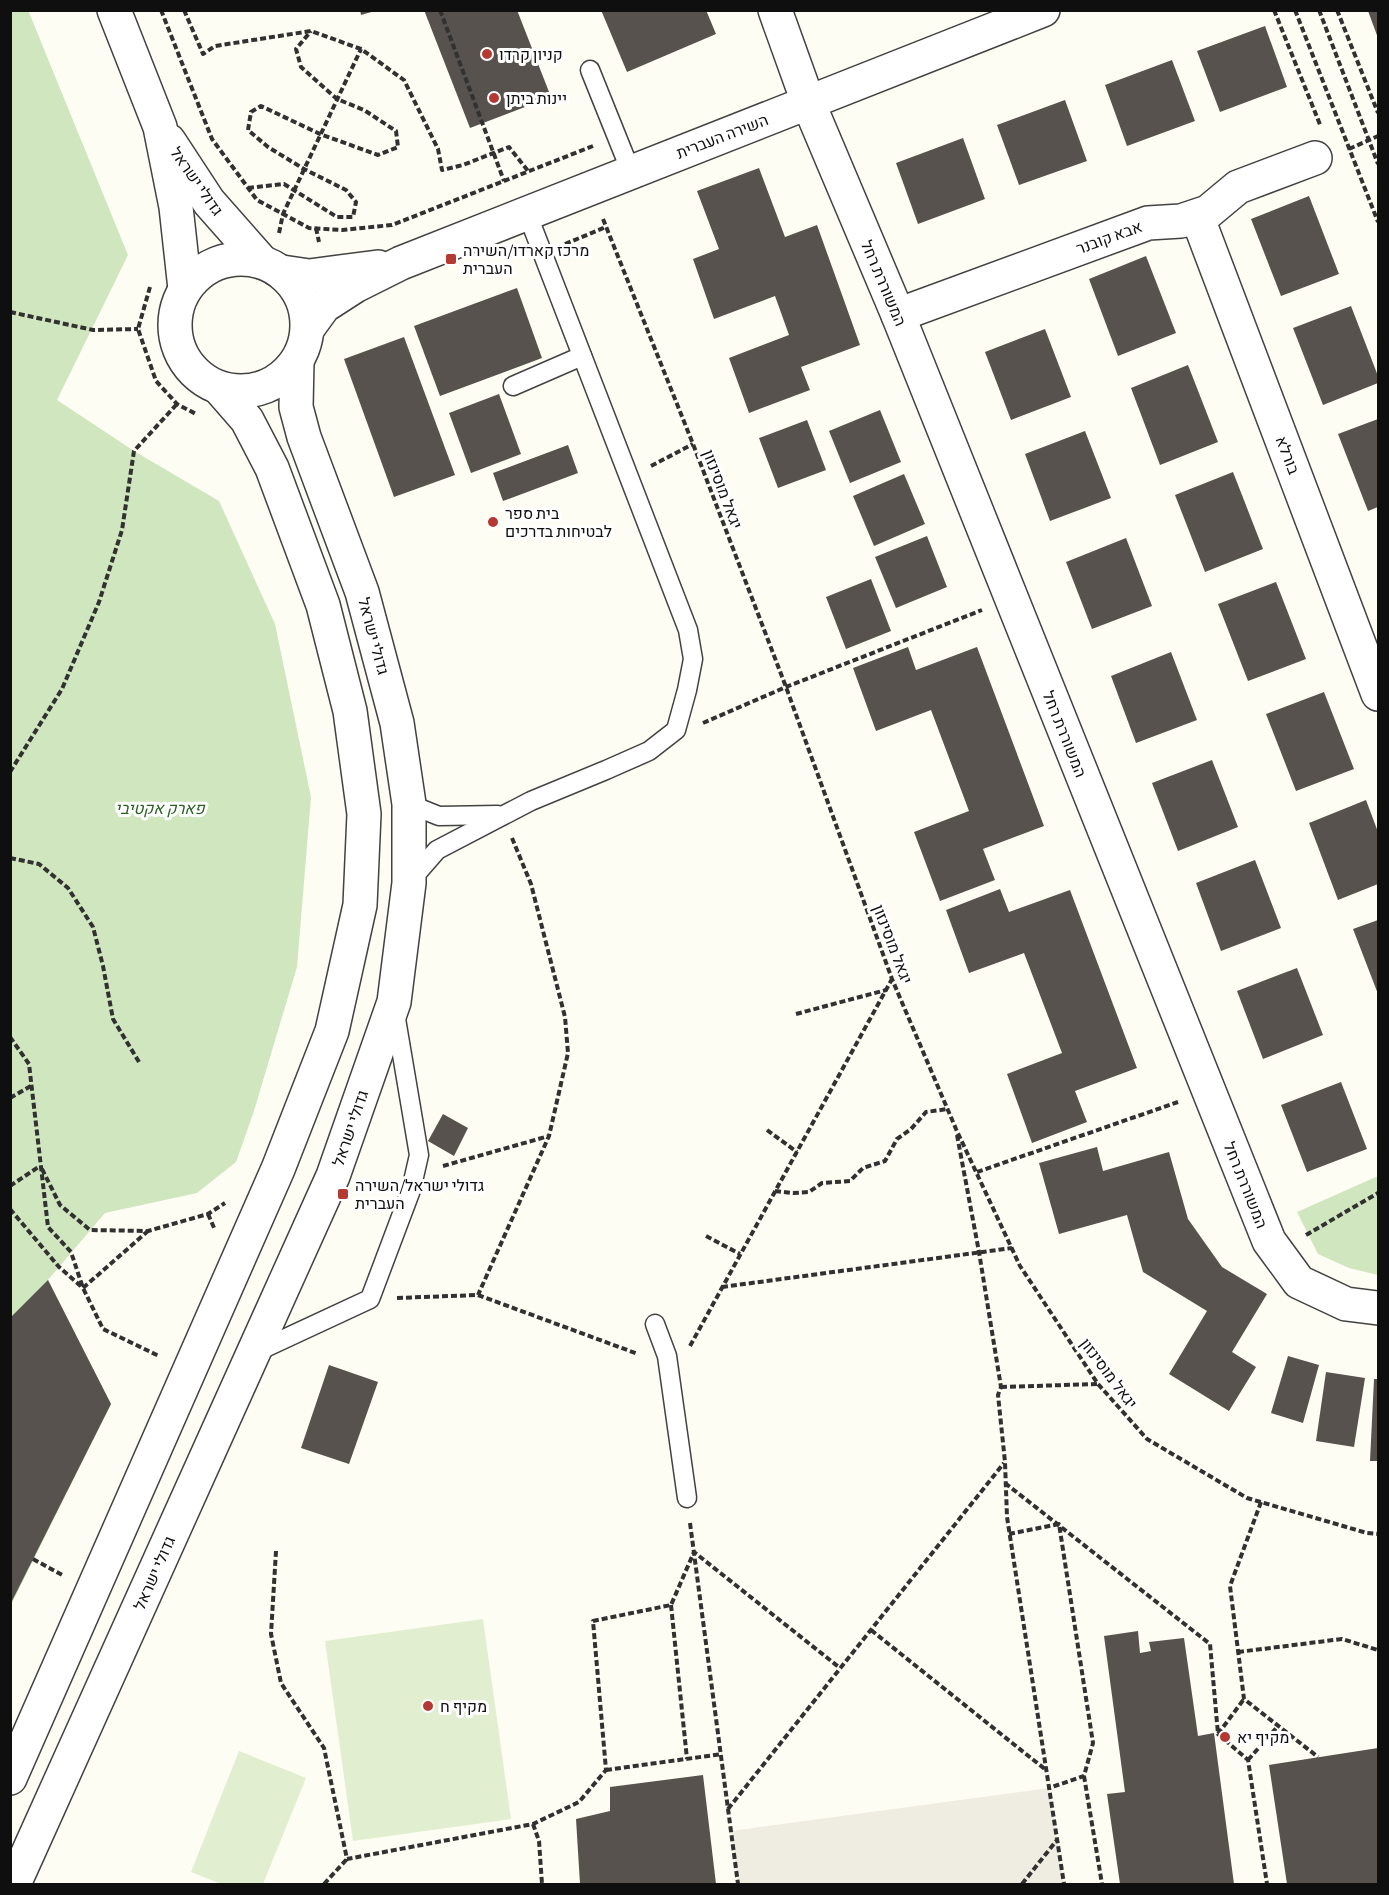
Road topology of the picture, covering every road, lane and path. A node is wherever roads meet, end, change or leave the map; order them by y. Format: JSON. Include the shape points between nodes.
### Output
{"nodes":[{"id":1,"x":114,"y":10,"type":"edge"},
{"id":2,"x":161,"y":10,"type":"edge"},
{"id":3,"x":184,"y":10,"type":"edge"},
{"id":4,"x":440,"y":10,"type":"edge"},
{"id":5,"x":775,"y":10,"type":"edge"},
{"id":6,"x":1043,"y":10,"type":"edge"},
{"id":7,"x":1275,"y":10,"type":"edge"},
{"id":8,"x":1295,"y":10,"type":"edge"},
{"id":9,"x":1319,"y":10,"type":"edge"},
{"id":10,"x":1337,"y":10,"type":"edge"},
{"id":11,"x":1008,"y":17,"type":"edge"},
{"id":12,"x":311,"y":31,"type":"junction"},
{"id":13,"x":361,"y":50,"type":"junction"},
{"id":14,"x":590,"y":69,"type":"dead end"},
{"id":15,"x":337,"y":99,"type":"junction"},
{"id":16,"x":808,"y":102,"type":"junction"},
{"id":17,"x":1378,"y":113,"type":"edge"},
{"id":18,"x":159,"y":127,"type":"junction"},
{"id":19,"x":320,"y":134,"type":"junction"},
{"id":20,"x":616,"y":136,"type":"junction"},
{"id":21,"x":1319,"y":145,"type":"joint"},
{"id":22,"x":1378,"y":164,"type":"edge"},
{"id":23,"x":304,"y":169,"type":"junction"},
{"id":24,"x":528,"y":171,"type":"junction"},
{"id":25,"x":631,"y":172,"type":"junction"},
{"id":26,"x":504,"y":181,"type":"junction"},
{"id":27,"x":248,"y":188,"type":"junction"},
{"id":28,"x":591,"y":188,"type":"junction"},
{"id":29,"x":295,"y":189,"type":"junction"},
{"id":30,"x":527,"y":213,"type":"junction"},
{"id":31,"x":283,"y":214,"type":"junction"},
{"id":32,"x":1197,"y":216,"type":"junction"},
{"id":33,"x":1378,"y":222,"type":"edge"},
{"id":34,"x":606,"y":227,"type":"junction"},
{"id":35,"x":542,"y":253,"type":"junction"},
{"id":36,"x":401,"y":263,"type":"junction"},
{"id":37,"x":271,"y":266,"type":"junction"},
{"id":38,"x":184,"y":289,"type":"junction"},
{"id":39,"x":10,"y":312,"type":"edge"},
{"id":40,"x":898,"y":315,"type":"junction"},
{"id":41,"x":308,"y":328,"type":"junction"},
{"id":42,"x":138,"y":329,"type":"dead end"},
{"id":43,"x":582,"y":356,"type":"junction"},
{"id":44,"x":297,"y":361,"type":"junction"},
{"id":45,"x":513,"y":386,"type":"dead end"},
{"id":46,"x":220,"y":389,"type":"junction"},
{"id":47,"x":177,"y":404,"type":"dead end"},
{"id":48,"x":693,"y":444,"type":"junction"},
{"id":49,"x":629,"y":477,"type":"junction"},
{"id":50,"x":1011,"y":598,"type":"junction"},
{"id":51,"x":786,"y":687,"type":"junction"},
{"id":52,"x":1378,"y":694,"type":"edge"},
{"id":53,"x":676,"y":730,"type":"junction"},
{"id":54,"x":10,"y":771,"type":"edge"},
{"id":55,"x":408,"y":804,"type":"junction"},
{"id":56,"x":502,"y":814,"type":"junction"},
{"id":57,"x":10,"y":858,"type":"edge"},
{"id":58,"x":409,"y":883,"type":"junction"},
{"id":59,"x":892,"y":979,"type":"junction"},
{"id":60,"x":886,"y":990,"type":"junction"},
{"id":61,"x":394,"y":1002,"type":"junction"},
{"id":62,"x":796,"y":1014,"type":"dead end"},
{"id":63,"x":10,"y":1036,"type":"edge"},
{"id":64,"x":139,"y":1062,"type":"dead end"},
{"id":65,"x":31,"y":1086,"type":"junction"},
{"id":66,"x":1209,"y":1091,"type":"junction"},
{"id":67,"x":10,"y":1098,"type":"edge"},
{"id":68,"x":948,"y":1109,"type":"junction"},
{"id":69,"x":956,"y":1129,"type":"junction"},
{"id":70,"x":768,"y":1130,"type":"dead end"},
{"id":71,"x":549,"y":1136,"type":"junction"},
{"id":72,"x":797,"y":1152,"type":"junction"},
{"id":73,"x":419,"y":1155,"type":"junction"},
{"id":74,"x":40,"y":1166,"type":"junction"},
{"id":75,"x":977,"y":1172,"type":"junction"},
{"id":76,"x":10,"y":1186,"type":"edge"},
{"id":77,"x":775,"y":1191,"type":"junction"},
{"id":78,"x":1378,"y":1193,"type":"edge"},
{"id":79,"x":228,"y":1201,"type":"dead end"},
{"id":80,"x":10,"y":1209,"type":"edge"},
{"id":81,"x":148,"y":1231,"type":"junction"},
{"id":82,"x":706,"y":1236,"type":"dead end"},
{"id":83,"x":1012,"y":1248,"type":"junction"},
{"id":84,"x":979,"y":1252,"type":"junction"},
{"id":85,"x":1277,"y":1252,"type":"junction"},
{"id":86,"x":740,"y":1254,"type":"junction"},
{"id":87,"x":722,"y":1287,"type":"junction"},
{"id":88,"x":83,"y":1288,"type":"junction"},
{"id":89,"x":478,"y":1295,"type":"junction"},
{"id":90,"x":370,"y":1299,"type":"junction"},
{"id":91,"x":1378,"y":1308,"type":"edge"},
{"id":92,"x":655,"y":1324,"type":"dead end"},
{"id":93,"x":254,"y":1353,"type":"junction"},
{"id":94,"x":190,"y":1371,"type":"junction"},
{"id":95,"x":669,"y":1374,"type":"junction"},
{"id":96,"x":1098,"y":1384,"type":"junction"},
{"id":97,"x":1001,"y":1387,"type":"junction"},
{"id":98,"x":1005,"y":1462,"type":"junction"},
{"id":99,"x":1005,"y":1483,"type":"junction"},
{"id":100,"x":687,"y":1498,"type":"joint"},
{"id":101,"x":1261,"y":1502,"type":"junction"},
{"id":102,"x":1059,"y":1524,"type":"junction"},
{"id":103,"x":1009,"y":1534,"type":"junction"},
{"id":104,"x":1378,"y":1534,"type":"edge"},
{"id":105,"x":276,"y":1551,"type":"dead end"},
{"id":106,"x":694,"y":1552,"type":"junction"},
{"id":107,"x":671,"y":1605,"type":"junction"},
{"id":108,"x":871,"y":1630,"type":"junction"},
{"id":109,"x":1378,"y":1650,"type":"edge"},
{"id":110,"x":1238,"y":1652,"type":"junction"},
{"id":111,"x":840,"y":1668,"type":"junction"},
{"id":112,"x":1244,"y":1699,"type":"junction"},
{"id":113,"x":1278,"y":1726,"type":"junction"},
{"id":114,"x":1218,"y":1734,"type":"junction"},
{"id":115,"x":722,"y":1754,"type":"junction"},
{"id":116,"x":1318,"y":1757,"type":"dead end"},
{"id":117,"x":687,"y":1759,"type":"junction"},
{"id":118,"x":1248,"y":1760,"type":"junction"},
{"id":119,"x":606,"y":1770,"type":"junction"},
{"id":120,"x":1046,"y":1770,"type":"junction"},
{"id":121,"x":1084,"y":1776,"type":"junction"},
{"id":122,"x":10,"y":1778,"type":"edge"},
{"id":123,"x":1049,"y":1788,"type":"junction"},
{"id":124,"x":728,"y":1809,"type":"junction"},
{"id":125,"x":533,"y":1824,"type":"junction"},
{"id":126,"x":1057,"y":1840,"type":"junction"},
{"id":127,"x":347,"y":1859,"type":"junction"},
{"id":128,"x":14,"y":1884,"type":"edge"},
{"id":129,"x":324,"y":1884,"type":"edge"},
{"id":130,"x":542,"y":1884,"type":"edge"},
{"id":131,"x":738,"y":1884,"type":"edge"},
{"id":132,"x":1022,"y":1884,"type":"edge"},
{"id":133,"x":1064,"y":1884,"type":"edge"},
{"id":134,"x":1102,"y":1884,"type":"edge"},
{"id":135,"x":1267,"y":1884,"type":"edge"}],
"edges":[{"from":1,"to":18,"type":"street","name":"גדולי ישראל"},
{"from":2,"to":27,"type":"path","via":[[212,139]]},
{"from":3,"to":12,"type":"path","via":[[203,54],[215,46]]},
{"from":4,"to":26,"type":"path"},
{"from":5,"to":16,"type":"street","name":"המשוררת רחל"},
{"from":6,"to":11,"type":"street","name":"השירה העברית"},
{"from":7,"to":21,"type":"path"},
{"from":8,"to":33,"type":"path"},
{"from":9,"to":22,"type":"path"},
{"from":10,"to":17,"type":"path"},
{"from":11,"to":16,"type":"street","name":"השירה העברית"},
{"from":12,"to":13,"type":"path"},
{"from":12,"to":15,"type":"path","via":[[296,49],[301,67]]},
{"from":13,"to":15,"type":"path"},
{"from":13,"to":24,"type":"path","via":[[404,80],[438,149],[442,170],[509,147]]},
{"from":14,"to":20,"type":"lane"},
{"from":15,"to":19,"type":"path"},
{"from":15,"to":19,"type":"path","via":[[364,110],[396,131],[398,147],[378,155]]},
{"from":16,"to":25,"type":"street","name":"השירה העברית"},
{"from":16,"to":40,"type":"street","name":"המשוררת רחל"},
{"from":18,"to":37,"type":"street","name":"גדולי ישראל","via":[[209,202]]},
{"from":18,"to":38,"type":"street","name":"גדולי ישראל","via":[[176,207]]},
{"from":19,"to":23,"type":"path"},
{"from":19,"to":23,"type":"path","via":[[261,106],[250,112],[248,130]]},
{"from":20,"to":24,"type":"path"},
{"from":20,"to":25,"type":"lane"},
{"from":21,"to":32,"type":"street","name":"אבא קובנר","via":[[1238,187],[1208,212]]},
{"from":23,"to":29,"type":"path"},
{"from":23,"to":29,"type":"path","via":[[346,190],[356,202],[353,217],[338,217]]},
{"from":24,"to":26,"type":"path"},
{"from":25,"to":28,"type":"street","name":"השירה העברית"},
{"from":26,"to":31,"type":"path","via":[[392,225],[342,230],[309,228]]},
{"from":27,"to":29,"type":"path","via":[[284,183]]},
{"from":27,"to":31,"type":"path","via":[[257,200]]},
{"from":28,"to":30,"type":"street","name":"השירה העברית"},
{"from":28,"to":34,"type":"path","name":"יגאל מוסינזון"},
{"from":29,"to":31,"type":"path"},
{"from":30,"to":35,"type":"lane"},
{"from":30,"to":36,"type":"street","name":"השירה העברית"},
{"from":31,"to":37,"type":"path"},
{"from":32,"to":40,"type":"street","name":"אבא קובנר","via":[[1148,223]]},
{"from":32,"to":52,"type":"street","name":"בורלא"},
{"from":34,"to":35,"type":"path"},
{"from":34,"to":48,"type":"path","name":"יגאל מוסינזון"},
{"from":35,"to":43,"type":"lane"},
{"from":36,"to":37,"type":"street","name":"השירה העברית","via":[[309,276]]},
{"from":36,"to":41,"type":"street","name":"השירה העברית","via":[[324,306]]},
{"from":37,"to":38,"type":"street","via":[[239,258],[218,262],[199,273]]},
{"from":37,"to":41,"type":"street","via":[[293,283],[306,312]]},
{"from":38,"to":46,"type":"street","via":[[176,308],[178,348],[203,380]]},
{"from":39,"to":42,"type":"path","via":[[93,330]]},
{"from":40,"to":50,"type":"street","name":"המשוררת רחל"},
{"from":41,"to":44,"type":"street"},
{"from":43,"to":45,"type":"lane"},
{"from":43,"to":49,"type":"lane"},
{"from":44,"to":46,"type":"street","via":[[264,388],[242,392]]},
{"from":44,"to":55,"type":"street","name":"גדולי ישראל","via":[[296,407],[362,592],[397,723]]},
{"from":46,"to":94,"type":"street","via":[[247,420],[272,468],[323,605],[350,711],[364,814],[360,904],[332,1031],[278,1169]]},
{"from":47,"to":54,"type":"path","via":[[135,451],[122,530],[99,602],[62,689]]},
{"from":48,"to":49,"type":"path"},
{"from":48,"to":51,"type":"path","name":"יגאל מוסינזון"},
{"from":49,"to":53,"type":"lane","via":[[688,630],[693,659]]},
{"from":50,"to":51,"type":"path"},
{"from":50,"to":66,"type":"street","name":"המשוררת רחל"},
{"from":51,"to":53,"type":"path","via":[[711,721]]},
{"from":51,"to":59,"type":"path","name":"יגאל מוסינזון"},
{"from":53,"to":56,"type":"lane","via":[[648,751]]},
{"from":55,"to":56,"type":"lane","via":[[439,816]]},
{"from":55,"to":58,"type":"street","name":"גדולי ישראל"},
{"from":56,"to":58,"type":"lane","via":[[437,850]]},
{"from":56,"to":71,"type":"path","via":[[531,884],[565,1017],[568,1053]]},
{"from":57,"to":64,"type":"path","via":[[39,864],[68,888],[93,927],[113,1019]]},
{"from":58,"to":61,"type":"street","name":"גדולי ישראל"},
{"from":59,"to":60,"type":"path"},
{"from":59,"to":68,"type":"path","name":"יגאל מוסינזון"},
{"from":60,"to":62,"type":"path"},
{"from":60,"to":72,"type":"path"},
{"from":61,"to":73,"type":"lane"},
{"from":61,"to":93,"type":"street","name":"גדולי ישראל","via":[[333,1176]]},
{"from":63,"to":65,"type":"path","via":[[29,1064]]},
{"from":65,"to":67,"type":"path"},
{"from":65,"to":74,"type":"path"},
{"from":66,"to":75,"type":"path"},
{"from":66,"to":85,"type":"street","name":"המשוררת רחל","via":[[1269,1241]]},
{"from":68,"to":69,"type":"path","name":"יגאל מוסינזון"},
{"from":68,"to":77,"type":"path","via":[[926,1112],[897,1139],[885,1161],[863,1168],[850,1181],[822,1183],[808,1192]]},
{"from":69,"to":75,"type":"path","name":"יגאל מוסינזון"},
{"from":69,"to":84,"type":"path"},
{"from":70,"to":72,"type":"path"},
{"from":71,"to":73,"type":"path","via":[[438,1167]]},
{"from":71,"to":89,"type":"path"},
{"from":72,"to":77,"type":"path"},
{"from":73,"to":90,"type":"lane","via":[[408,1199]]},
{"from":74,"to":76,"type":"path"},
{"from":74,"to":81,"type":"path","via":[[60,1205],[90,1230]]},
{"from":74,"to":88,"type":"path","via":[[48,1227],[71,1252]]},
{"from":75,"to":83,"type":"path","name":"יגאל מוסינזון"},
{"from":77,"to":86,"type":"path"},
{"from":78,"to":85,"type":"path"},
{"from":79,"to":81,"type":"path","via":[[208,1214]]},
{"from":80,"to":88,"type":"path","via":[[59,1267]]},
{"from":81,"to":88,"type":"path"},
{"from":82,"to":86,"type":"path"},
{"from":83,"to":84,"type":"path"},
{"from":83,"to":96,"type":"path","name":"יגאל מוסינזון"},
{"from":84,"to":87,"type":"path"},
{"from":84,"to":97,"type":"path"},
{"from":85,"to":91,"type":"street","name":"המשוררת רחל","via":[[1299,1282],[1346,1304]]},
{"from":86,"to":87,"type":"path"},
{"from":87,"to":95,"type":"path"},
{"from":88,"to":94,"type":"path","via":[[103,1329]]},
{"from":89,"to":90,"type":"path"},
{"from":89,"to":95,"type":"path"},
{"from":90,"to":93,"type":"lane"},
{"from":92,"to":95,"type":"lane"},
{"from":93,"to":128,"type":"street","name":"גדולי ישראל"},
{"from":94,"to":122,"type":"street"},
{"from":95,"to":100,"type":"lane"},
{"from":96,"to":97,"type":"path"},
{"from":96,"to":101,"type":"path","name":"יגאל מוסינזון","via":[[1147,1439],[1247,1498]]},
{"from":97,"to":98,"type":"path","via":[[998,1395]]},
{"from":98,"to":99,"type":"path"},
{"from":98,"to":108,"type":"path"},
{"from":99,"to":102,"type":"path"},
{"from":99,"to":103,"type":"path"},
{"from":100,"to":106,"type":"path"},
{"from":101,"to":104,"type":"path","name":"יגאל מוסינזון"},
{"from":101,"to":110,"type":"path","via":[[1230,1586]]},
{"from":102,"to":103,"type":"path"},
{"from":102,"to":114,"type":"path","via":[[1210,1644]]},
{"from":102,"to":121,"type":"path","via":[[1094,1743]]},
{"from":103,"to":120,"type":"path"},
{"from":105,"to":127,"type":"path","via":[[271,1634],[281,1683],[324,1748]]},
{"from":106,"to":107,"type":"path"},
{"from":106,"to":111,"type":"path"},
{"from":106,"to":115,"type":"path"},
{"from":107,"to":117,"type":"path"},
{"from":107,"to":119,"type":"path","via":[[593,1621]]},
{"from":108,"to":111,"type":"path"},
{"from":108,"to":120,"type":"path"},
{"from":109,"to":110,"type":"path","via":[[1342,1639]]},
{"from":110,"to":112,"type":"path"},
{"from":111,"to":124,"type":"path"},
{"from":112,"to":113,"type":"path"},
{"from":112,"to":114,"type":"path"},
{"from":113,"to":116,"type":"path"},
{"from":113,"to":118,"type":"path"},
{"from":114,"to":118,"type":"path"},
{"from":115,"to":117,"type":"path"},
{"from":115,"to":124,"type":"path"},
{"from":117,"to":119,"type":"path"},
{"from":118,"to":135,"type":"path"},
{"from":119,"to":125,"type":"path","via":[[579,1802]]},
{"from":120,"to":123,"type":"path"},
{"from":121,"to":123,"type":"path"},
{"from":121,"to":134,"type":"path"},
{"from":123,"to":126,"type":"path"},
{"from":124,"to":131,"type":"path"},
{"from":125,"to":127,"type":"path"},
{"from":125,"to":130,"type":"path","via":[[539,1841]]},
{"from":126,"to":132,"type":"path"},
{"from":126,"to":133,"type":"path"},
{"from":127,"to":129,"type":"path"}]}
